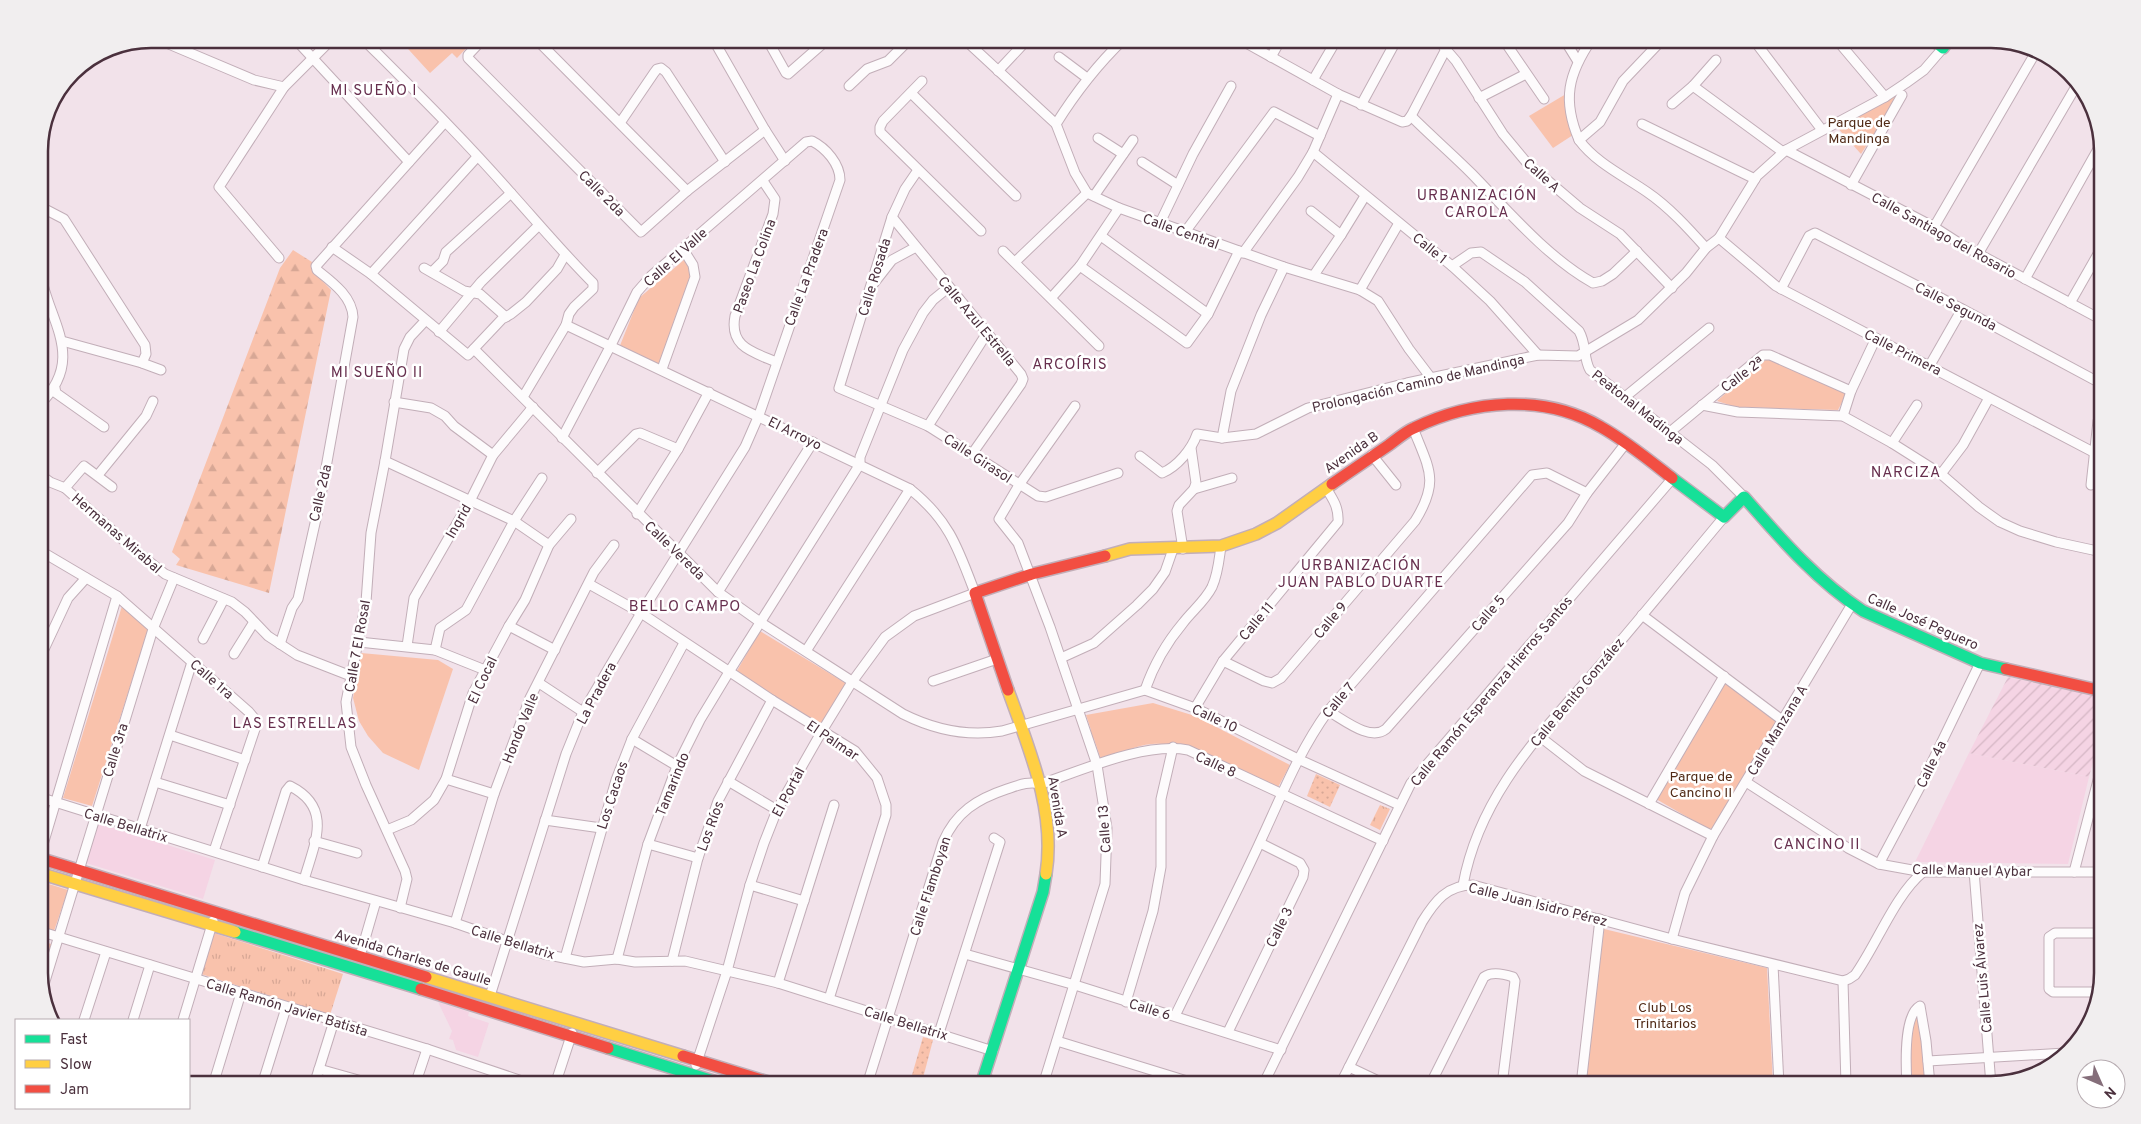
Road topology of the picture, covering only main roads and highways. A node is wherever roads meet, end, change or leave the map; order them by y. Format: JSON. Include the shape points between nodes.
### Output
{"nodes":[{"id":1,"x":1744,"y":497,"type":"joint"},
{"id":2,"x":975,"y":593,"type":"joint"},
{"id":3,"x":2094,"y":688,"type":"edge"},
{"id":4,"x":48,"y":861,"type":"edge"},
{"id":5,"x":48,"y":876,"type":"edge"},
{"id":6,"x":696,"y":1076,"type":"edge"},
{"id":7,"x":748,"y":1076,"type":"edge"},
{"id":8,"x":985,"y":1076,"type":"edge"}],
"edges":[{"from":1,"to":2,"type":"main road","name":"Avenida B","via":[[1724,518],[1626,443],[1577,415],[1546,406],[1514,403],[1473,408],[1414,428],[1277,523],[1256,534],[1221,546],[1130,549],[1032,574]]},
{"from":1,"to":3,"type":"main road","name":"Calle José Peguero","via":[[1805,565],[1852,604],[1980,663]]},
{"from":2,"to":8,"type":"main road","name":"Avenida A","via":[[1041,784],[1049,840],[1043,892]]},
{"from":4,"to":7,"type":"main road","name":"Avenida Charles de Gaulle"},
{"from":5,"to":6,"type":"main road","name":"Avenida Charles de Gaulle"}]}
